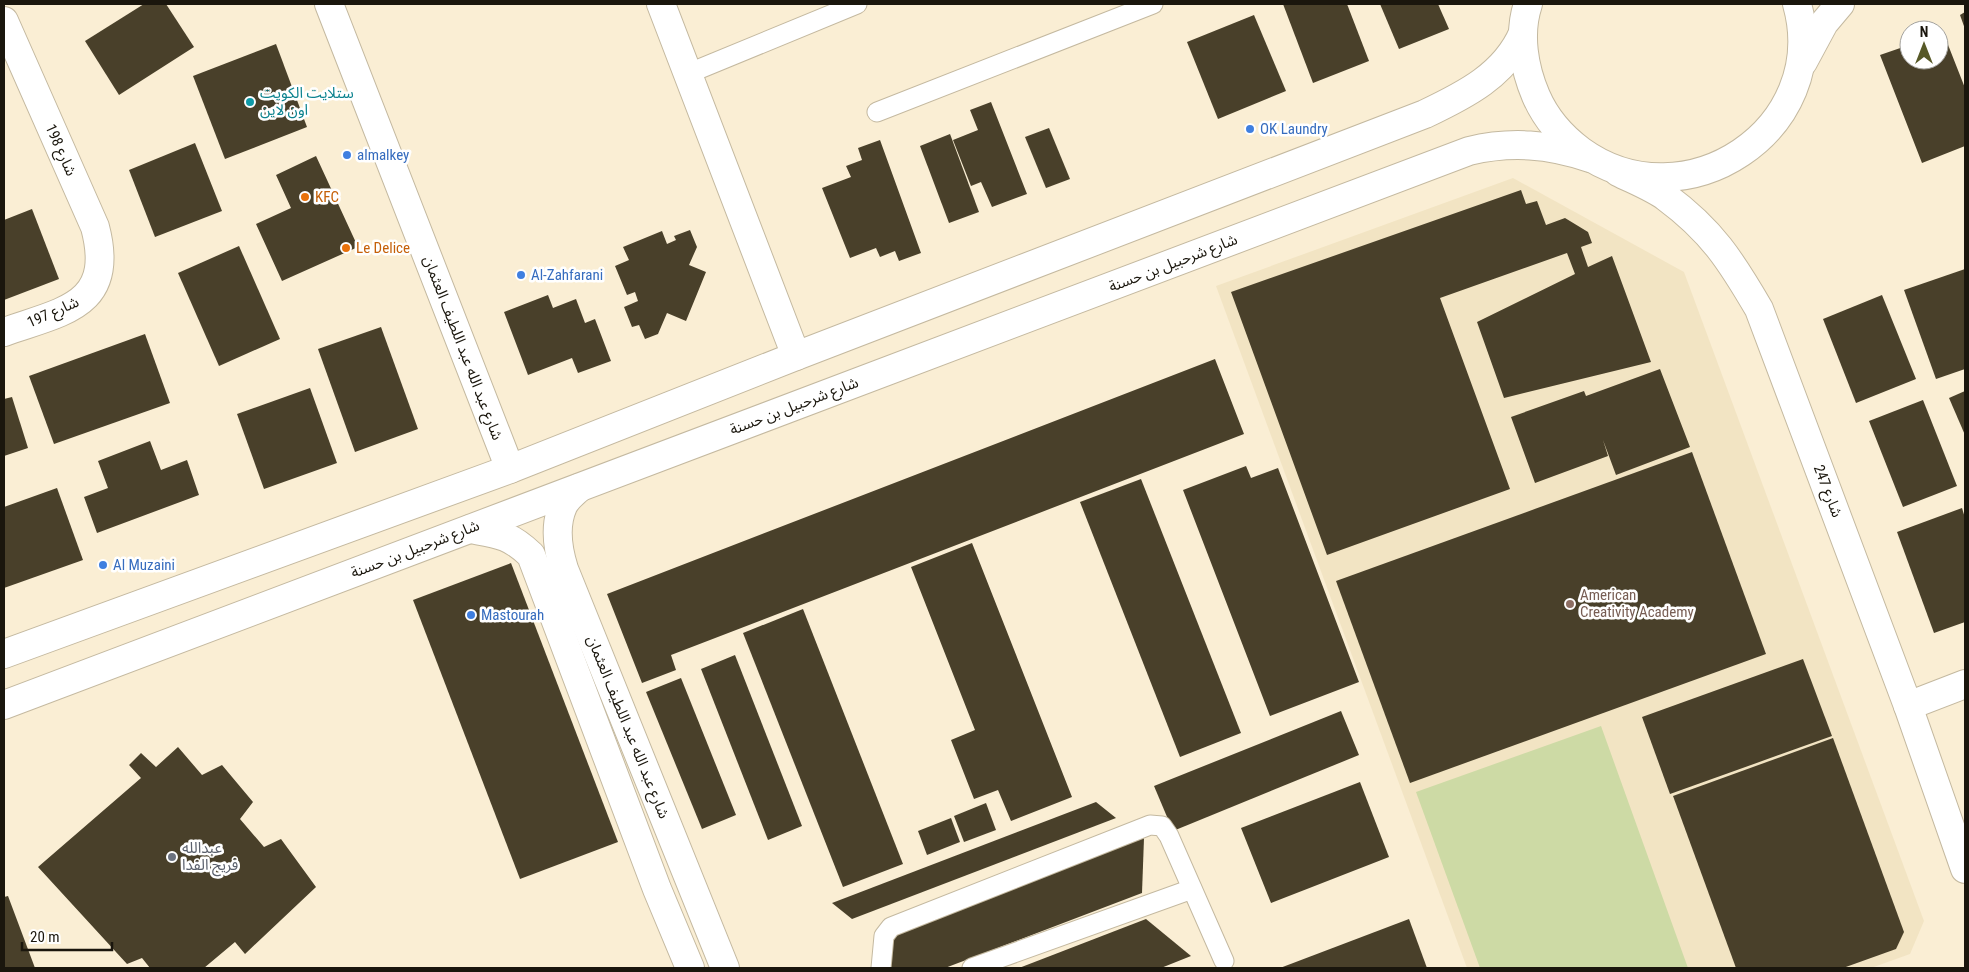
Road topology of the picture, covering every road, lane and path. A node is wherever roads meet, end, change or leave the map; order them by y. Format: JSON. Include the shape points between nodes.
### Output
{"nodes":[{"id":1,"x":328,"y":4,"type":"edge"},
{"id":2,"x":661,"y":4,"type":"edge"},
{"id":3,"x":857,"y":4,"type":"edge"},
{"id":4,"x":1152,"y":4,"type":"edge"},
{"id":5,"x":1528,"y":4,"type":"edge"},
{"id":6,"x":1797,"y":4,"type":"edge"},
{"id":7,"x":1840,"y":4,"type":"edge"},
{"id":8,"x":4,"y":21,"type":"edge"},
{"id":9,"x":1523,"y":33,"type":"junction"},
{"id":10,"x":1799,"y":70,"type":"junction"},
{"id":11,"x":687,"y":74,"type":"junction"},
{"id":12,"x":877,"y":112,"type":"dead end"},
{"id":13,"x":1601,"y":163,"type":"junction"},
{"id":14,"x":96,"y":283,"type":"joint"},
{"id":15,"x":4,"y":332,"type":"edge"},
{"id":16,"x":796,"y":356,"type":"junction"},
{"id":17,"x":510,"y":469,"type":"junction"},
{"id":18,"x":579,"y":488,"type":"junction"},
{"id":19,"x":470,"y":529,"type":"junction"},
{"id":20,"x":4,"y":654,"type":"edge"},
{"id":21,"x":1965,"y":684,"type":"edge"},
{"id":22,"x":4,"y":705,"type":"edge"},
{"id":23,"x":1908,"y":706,"type":"junction"},
{"id":24,"x":1965,"y":869,"type":"edge"},
{"id":25,"x":1192,"y":889,"type":"junction"},
{"id":26,"x":1224,"y":961,"type":"dead end"},
{"id":27,"x":690,"y":968,"type":"edge"},
{"id":28,"x":725,"y":968,"type":"edge"},
{"id":29,"x":881,"y":968,"type":"edge"},
{"id":30,"x":972,"y":968,"type":"edge"}],
"edges":[{"from":1,"to":17,"type":"street","name":"شارع عبد الله عبد اللطيف العثمان"},
{"from":2,"to":11,"type":"street"},
{"from":3,"to":11,"type":"lane"},
{"from":4,"to":12,"type":"lane"},
{"from":5,"to":9,"type":"street"},
{"from":6,"to":10,"type":"street","via":[[1802,43]]},
{"from":7,"to":10,"type":"street","via":[[1824,23]]},
{"from":8,"to":14,"type":"street","name":"شارع 198","via":[[95,227],[101,255]]},
{"from":9,"to":13,"type":"street","via":[[1524,58],[1540,105],[1564,137]]},
{"from":9,"to":16,"type":"street","via":[[1512,53],[1492,75],[1456,100],[1426,114]]},
{"from":10,"to":13,"type":"street","via":[[1781,114],[1766,133],[1728,162],[1699,173],[1659,178],[1636,176]]},
{"from":11,"to":16,"type":"street"},
{"from":13,"to":18,"type":"street","name":"شارع شرحبيل بن حسنة","via":[[1554,147],[1523,144],[1469,151]]},
{"from":13,"to":23,"type":"street","name":"شارع 247","via":[[1665,196],[1710,234],[1730,258],[1759,309]]},
{"from":14,"to":15,"type":"street","name":"شارع 197","via":[[88,295],[71,307]]},
{"from":16,"to":17,"type":"street"},
{"from":17,"to":20,"type":"street"},
{"from":18,"to":19,"type":"street","name":"شارع شرحبيل بن حسنة"},
{"from":18,"to":28,"type":"street","name":"شارع عبد الله عبد اللطيف العثمان","via":[[563,505],[558,547],[564,570]]},
{"from":19,"to":22,"type":"street","name":"شارع شرحبيل بن حسنة"},
{"from":19,"to":27,"type":"street","name":"شارع عبد الله عبد اللطيف العثمان","via":[[515,540],[531,555]]},
{"from":21,"to":23,"type":"street"},
{"from":23,"to":24,"type":"street","name":"شارع 247"},
{"from":25,"to":26,"type":"lane"},
{"from":25,"to":29,"type":"lane","via":[[1169,836],[1162,826],[1150,825],[891,927],[884,936]]},
{"from":25,"to":30,"type":"lane"}]}
